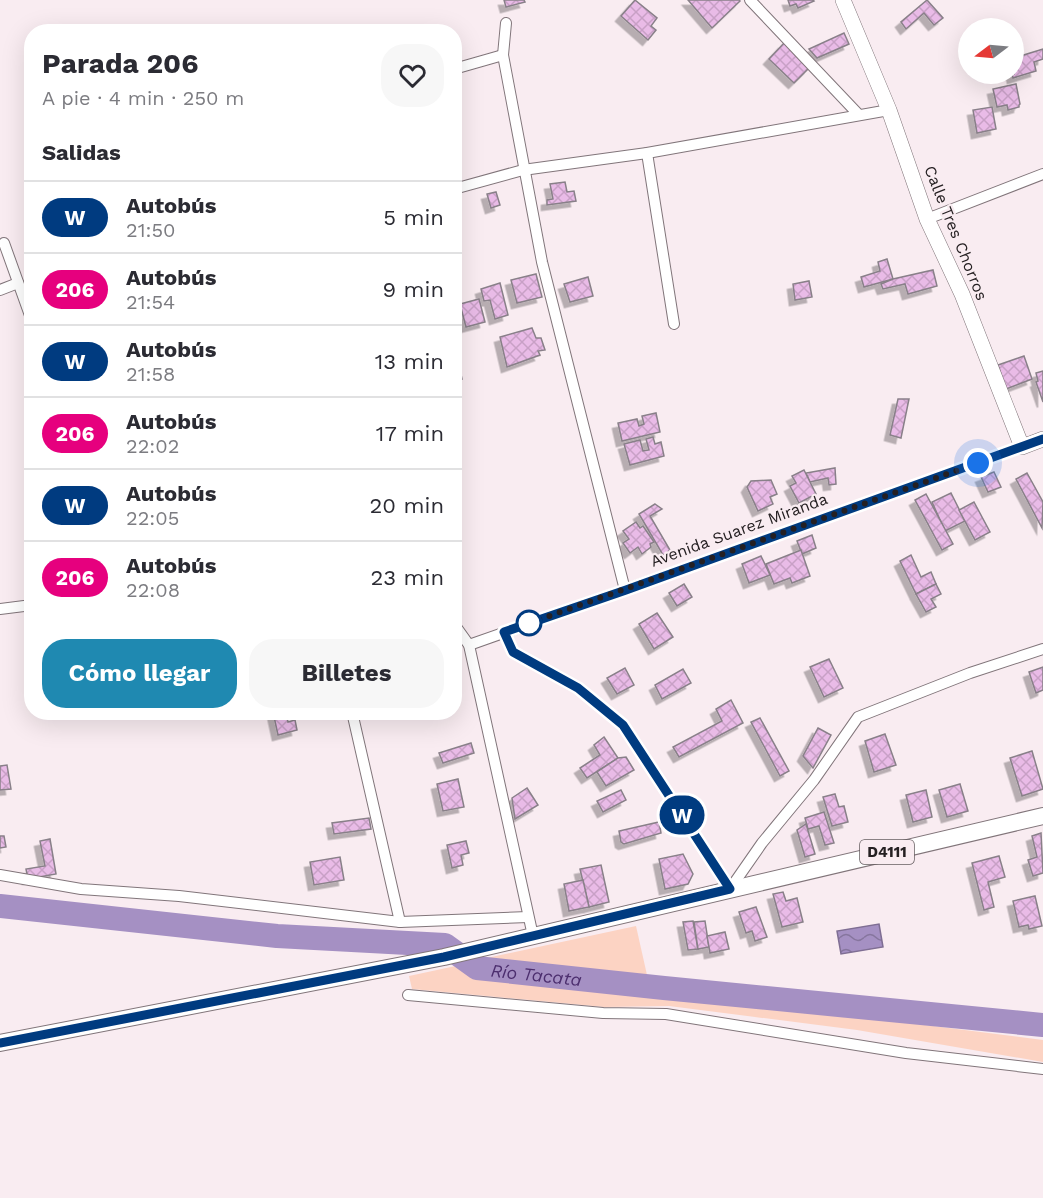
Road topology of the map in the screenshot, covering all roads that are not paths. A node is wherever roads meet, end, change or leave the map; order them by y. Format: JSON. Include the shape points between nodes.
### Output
{"nodes":[{"id":1,"x":750,"y":0,"type":"edge"},
{"id":2,"x":843,"y":0,"type":"edge"},
{"id":3,"x":506,"y":23,"type":"dead end"},
{"id":4,"x":503,"y":55,"type":"junction"},
{"id":5,"x":462,"y":67,"type":"edge"},
{"id":6,"x":889,"y":110,"type":"junction"},
{"id":7,"x":859,"y":115,"type":"junction"},
{"id":8,"x":647,"y":153,"type":"junction"},
{"id":9,"x":523,"y":170,"type":"junction"},
{"id":10,"x":1043,"y":174,"type":"edge"},
{"id":11,"x":462,"y":187,"type":"edge"},
{"id":12,"x":927,"y":219,"type":"junction"},
{"id":13,"x":4,"y":243,"type":"dead end"},
{"id":14,"x":18,"y":283,"type":"junction"},
{"id":15,"x":0,"y":290,"type":"edge"},
{"id":16,"x":24,"y":299,"type":"edge"},
{"id":17,"x":674,"y":324,"type":"dead end"},
{"id":18,"x":1043,"y":439,"type":"edge"},
{"id":19,"x":1022,"y":447,"type":"junction"},
{"id":20,"x":626,"y":590,"type":"junction"},
{"id":21,"x":24,"y":606,"type":"edge"},
{"id":22,"x":0,"y":609,"type":"edge"},
{"id":23,"x":504,"y":632,"type":"junction"},
{"id":24,"x":462,"y":635,"type":"edge"},
{"id":25,"x":469,"y":645,"type":"junction"},
{"id":26,"x":1043,"y":649,"type":"edge"},
{"id":27,"x":354,"y":720,"type":"edge"},
{"id":28,"x":1043,"y":816,"type":"edge"},
{"id":29,"x":0,"y":875,"type":"edge"},
{"id":30,"x":730,"y":889,"type":"junction"},
{"id":31,"x":528,"y":917,"type":"junction"},
{"id":32,"x":400,"y":922,"type":"junction"},
{"id":33,"x":533,"y":936,"type":"junction"},
{"id":34,"x":408,"y":995,"type":"dead end"},
{"id":35,"x":0,"y":1043,"type":"edge"},
{"id":36,"x":1043,"y":1069,"type":"edge"}],
"edges":[{"from":1,"to":7,"type":"street"},
{"from":2,"to":6,"type":"main road","name":"Calle Tres Chorros"},
{"from":3,"to":4,"type":"street"},
{"from":4,"to":5,"type":"street"},
{"from":4,"to":9,"type":"street"},
{"from":6,"to":7,"type":"street"},
{"from":6,"to":12,"type":"main road","name":"Calle Tres Chorros"},
{"from":7,"to":8,"type":"street"},
{"from":8,"to":9,"type":"street"},
{"from":8,"to":17,"type":"street"},
{"from":9,"to":11,"type":"street"},
{"from":9,"to":20,"type":"street","via":[[542,262]]},
{"from":10,"to":12,"type":"street"},
{"from":12,"to":19,"type":"main road","name":"Calle Tres Chorros","via":[[962,294]]},
{"from":13,"to":14,"type":"street"},
{"from":14,"to":15,"type":"street"},
{"from":14,"to":16,"type":"street"},
{"from":18,"to":19,"type":"main road","name":"Avenida Suarez Miranda"},
{"from":19,"to":20,"type":"street","name":"Avenida Suarez Miranda"},
{"from":20,"to":23,"type":"street","name":"Avenida Suarez Miranda"},
{"from":21,"to":22,"type":"street"},
{"from":23,"to":25,"type":"street","name":"Avenida Suarez Miranda"},
{"from":23,"to":30,"type":"street","via":[[513,652],[578,688],[623,725]]},
{"from":24,"to":25,"type":"street"},
{"from":25,"to":31,"type":"street"},
{"from":26,"to":30,"type":"street","via":[[858,717]]},
{"from":27,"to":32,"type":"street"},
{"from":28,"to":30,"type":"main road","number":"D4111"},
{"from":29,"to":32,"type":"street","via":[[81,889],[179,896]]},
{"from":30,"to":33,"type":"main road","number":"D4111"},
{"from":31,"to":32,"type":"street"},
{"from":31,"to":33,"type":"street"},
{"from":33,"to":35,"type":"main road","number":"D4111","via":[[444,957]]},
{"from":34,"to":36,"type":"street","via":[[603,1013],[666,1014],[906,1053]]}]}
